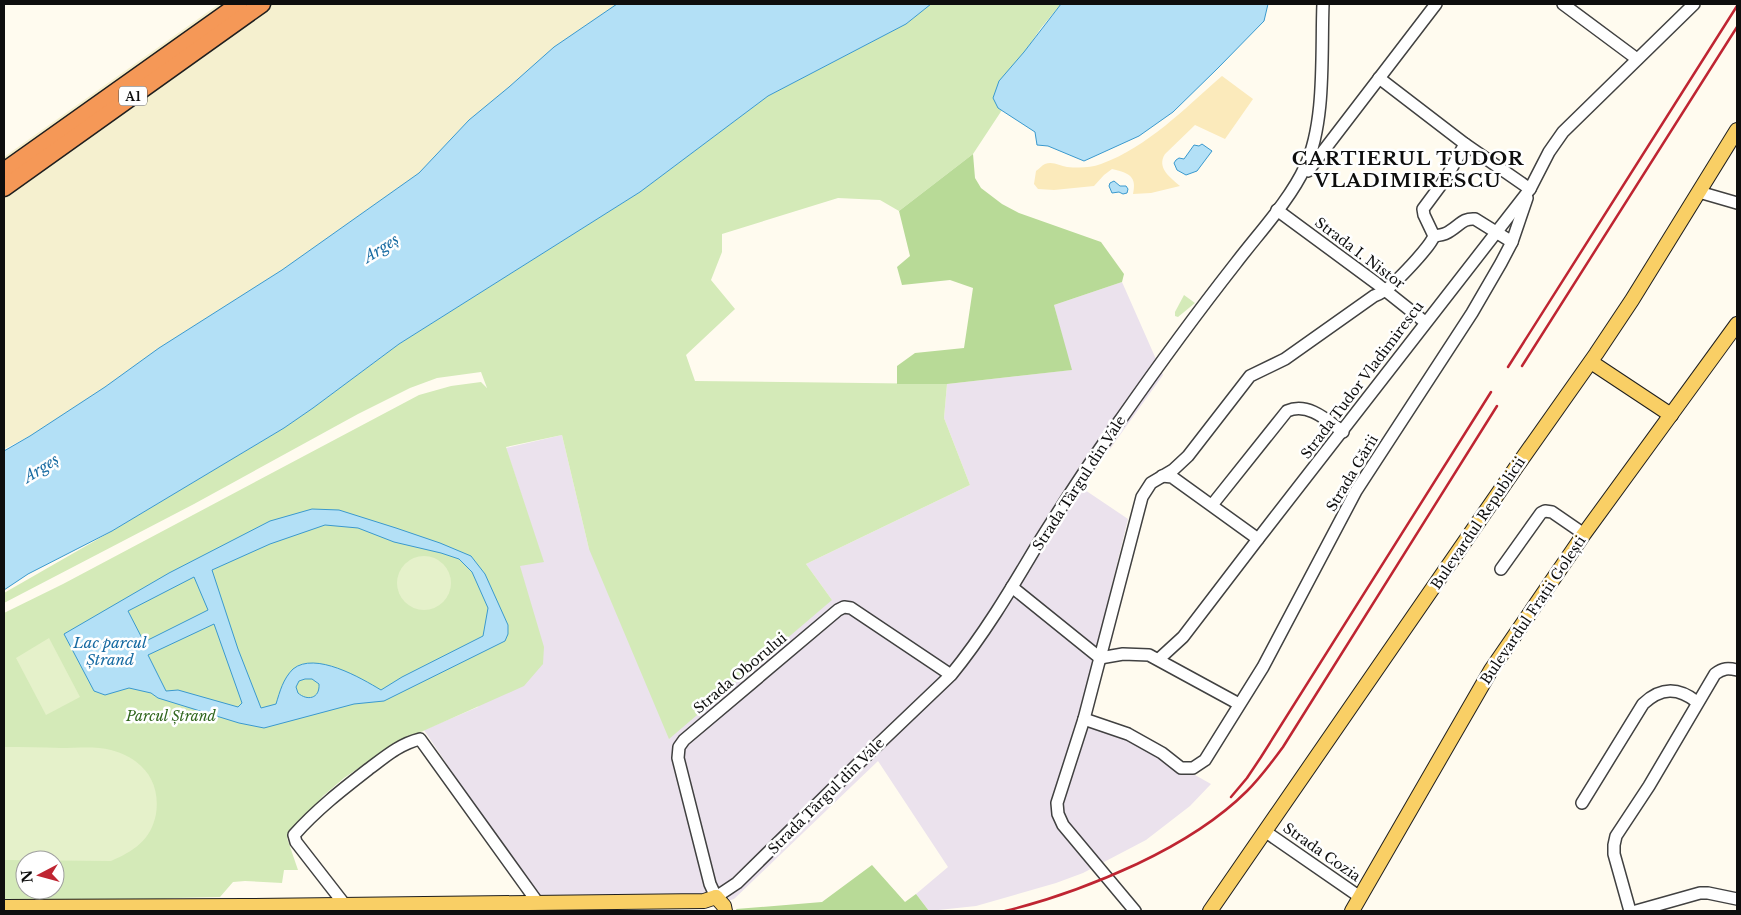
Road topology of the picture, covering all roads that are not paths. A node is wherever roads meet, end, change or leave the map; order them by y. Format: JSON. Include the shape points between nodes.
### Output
{"nodes":[{"id":1,"x":239,"y":4,"type":"edge"},
{"id":2,"x":262,"y":4,"type":"edge"},
{"id":3,"x":1323,"y":4,"type":"edge"},
{"id":4,"x":1436,"y":4,"type":"edge"},
{"id":5,"x":1564,"y":4,"type":"edge"},
{"id":6,"x":1694,"y":4,"type":"edge"},
{"id":7,"x":1637,"y":59,"type":"junction"},
{"id":8,"x":1379,"y":78,"type":"junction"},
{"id":9,"x":1737,"y":130,"type":"edge"},
{"id":10,"x":1465,"y":144,"type":"junction"},
{"id":11,"x":4,"y":171,"type":"edge"},
{"id":12,"x":4,"y":188,"type":"edge"},
{"id":13,"x":1530,"y":189,"type":"junction"},
{"id":14,"x":1291,"y":192,"type":"junction"},
{"id":15,"x":1699,"y":192,"type":"junction"},
{"id":16,"x":1737,"y":203,"type":"edge"},
{"id":17,"x":1277,"y":210,"type":"junction"},
{"id":18,"x":1496,"y":232,"type":"junction"},
{"id":19,"x":1434,"y":236,"type":"junction"},
{"id":20,"x":1512,"y":242,"type":"junction"},
{"id":21,"x":1385,"y":290,"type":"junction"},
{"id":22,"x":1425,"y":322,"type":"junction"},
{"id":23,"x":1737,"y":324,"type":"edge"},
{"id":24,"x":1591,"y":362,"type":"junction"},
{"id":25,"x":1671,"y":414,"type":"junction"},
{"id":26,"x":1342,"y":432,"type":"junction"},
{"id":27,"x":1162,"y":476,"type":"junction"},
{"id":28,"x":1212,"y":505,"type":"junction"},
{"id":29,"x":1584,"y":534,"type":"junction"},
{"id":30,"x":1258,"y":540,"type":"junction"},
{"id":31,"x":1501,"y":569,"type":"dead end"},
{"id":32,"x":1012,"y":587,"type":"junction"},
{"id":33,"x":1100,"y":658,"type":"junction"},
{"id":34,"x":1159,"y":659,"type":"junction"},
{"id":35,"x":1737,"y":670,"type":"edge"},
{"id":36,"x":951,"y":675,"type":"junction"},
{"id":37,"x":1697,"y":702,"type":"junction"},
{"id":38,"x":1239,"y":704,"type":"junction"},
{"id":39,"x":1084,"y":719,"type":"junction"},
{"id":40,"x":1582,"y":803,"type":"dead end"},
{"id":41,"x":1266,"y":832,"type":"junction"},
{"id":42,"x":1360,"y":897,"type":"junction"},
{"id":43,"x":1737,"y":900,"type":"edge"},
{"id":44,"x":538,"y":903,"type":"junction"},
{"id":45,"x":717,"y":904,"type":"edge"},
{"id":46,"x":344,"y":905,"type":"junction"},
{"id":47,"x":4,"y":907,"type":"edge"},
{"id":48,"x":256,"y":909,"type":"edge"},
{"id":49,"x":1649,"y":909,"type":"edge"},
{"id":50,"x":725,"y":911,"type":"edge"},
{"id":51,"x":1135,"y":911,"type":"edge"},
{"id":52,"x":1210,"y":911,"type":"edge"},
{"id":53,"x":1352,"y":911,"type":"edge"},
{"id":54,"x":1630,"y":911,"type":"edge"},
{"id":55,"x":1636,"y":911,"type":"edge"}],
"edges":[{"from":1,"to":11,"type":"highway","number":"A1"},
{"from":2,"to":12,"type":"highway","number":"A1"},
{"from":3,"to":14,"type":"street","name":"Strada Târgul din Vale","via":[[1315,138],[1305,168]]},
{"from":4,"to":8,"type":"street"},
{"from":5,"to":7,"type":"street"},
{"from":6,"to":7,"type":"street","name":"Strada Tudor Vladimirescu"},
{"from":7,"to":13,"type":"street","name":"Strada Tudor Vladimirescu","via":[[1564,132],[1549,152]]},
{"from":8,"to":10,"type":"street"},
{"from":8,"to":14,"type":"street"},
{"from":9,"to":15,"type":"main road","name":"Bulevardul Republicii"},
{"from":10,"to":13,"type":"street"},
{"from":10,"to":19,"type":"street","via":[[1423,209]]},
{"from":13,"to":18,"type":"street","name":"Strada Tudor Vladimirescu"},
{"from":13,"to":20,"type":"street","name":"Strada Gării"},
{"from":14,"to":17,"type":"street","name":"Strada Târgul din Vale"},
{"from":15,"to":16,"type":"street"},
{"from":15,"to":24,"type":"main road","name":"Bulevardul Republicii"},
{"from":17,"to":21,"type":"street","name":"Strada I. Nistor"},
{"from":17,"to":32,"type":"street","name":"Strada Târgul din Vale","via":[[1120,421]]},
{"from":18,"to":19,"type":"street","via":[[1475,219],[1468,219],[1450,232]]},
{"from":18,"to":20,"type":"street"},
{"from":18,"to":22,"type":"street","name":"Strada Tudor Vladimirescu"},
{"from":19,"to":21,"type":"street","via":[[1422,253]]},
{"from":20,"to":38,"type":"street","name":"Strada Gării","via":[[1472,313],[1356,491],[1267,659]]},
{"from":21,"to":22,"type":"street","name":"Strada I. Nistor"},
{"from":21,"to":27,"type":"street","via":[[1282,361],[1250,376],[1188,456]]},
{"from":22,"to":26,"type":"street","name":"Strada Tudor Vladimirescu"},
{"from":23,"to":25,"type":"main road","name":"Bulevardul Frații Golești"},
{"from":24,"to":25,"type":"main road"},
{"from":24,"to":41,"type":"main road","name":"Bulevardul Republicii"},
{"from":25,"to":29,"type":"main road","name":"Bulevardul Frații Golești"},
{"from":26,"to":28,"type":"street","via":[[1318,414],[1300,407],[1287,411]]},
{"from":26,"to":30,"type":"street","name":"Strada Tudor Vladimirescu"},
{"from":27,"to":28,"type":"street","via":[[1172,477]]},
{"from":27,"to":33,"type":"street","via":[[1151,483],[1142,497]]},
{"from":28,"to":30,"type":"street"},
{"from":29,"to":31,"type":"street","via":[[1552,512],[1545,511]]},
{"from":29,"to":42,"type":"main road","name":"Bulevardul Frații Golești","via":[[1491,670]]},
{"from":30,"to":34,"type":"street","name":"Strada Tudor Vladimirescu","via":[[1183,637]]},
{"from":32,"to":33,"type":"street"},
{"from":32,"to":36,"type":"street","name":"Strada Târgul din Vale"},
{"from":33,"to":34,"type":"street","via":[[1136,654]]},
{"from":33,"to":39,"type":"street"},
{"from":34,"to":38,"type":"street"},
{"from":35,"to":37,"type":"street","via":[[1719,670]]},
{"from":36,"to":45,"type":"street","name":"Strada Târgul din Vale"},
{"from":36,"to":45,"type":"street","name":"Strada Oborului","via":[[852,608],[844,607],[684,740],[678,758]]},
{"from":37,"to":40,"type":"street","via":[[1688,695],[1671,690],[1650,697]]},
{"from":37,"to":54,"type":"street","via":[[1616,836],[1614,854]]},
{"from":38,"to":39,"type":"street","name":"Strada Gării","via":[[1205,760],[1193,768],[1180,768],[1128,734]]},
{"from":39,"to":51,"type":"street","via":[[1057,803],[1058,814],[1062,825]]},
{"from":41,"to":42,"type":"street","name":"Strada Cozia"},
{"from":41,"to":52,"type":"main road","name":"Bulevardul Republicii"},
{"from":42,"to":53,"type":"main road","name":"Bulevardul Frații Golești"},
{"from":43,"to":49,"type":"street","via":[[1700,893]]},
{"from":44,"to":45,"type":"main road","via":[[704,901]]},
{"from":44,"to":46,"type":"main road"},
{"from":44,"to":46,"type":"street","via":[[420,739],[396,748],[311,816],[294,835]]},
{"from":45,"to":50,"type":"main road","via":[[724,906]]},
{"from":46,"to":48,"type":"main road"},
{"from":47,"to":48,"type":"main road"},
{"from":49,"to":55,"type":"street"}]}
